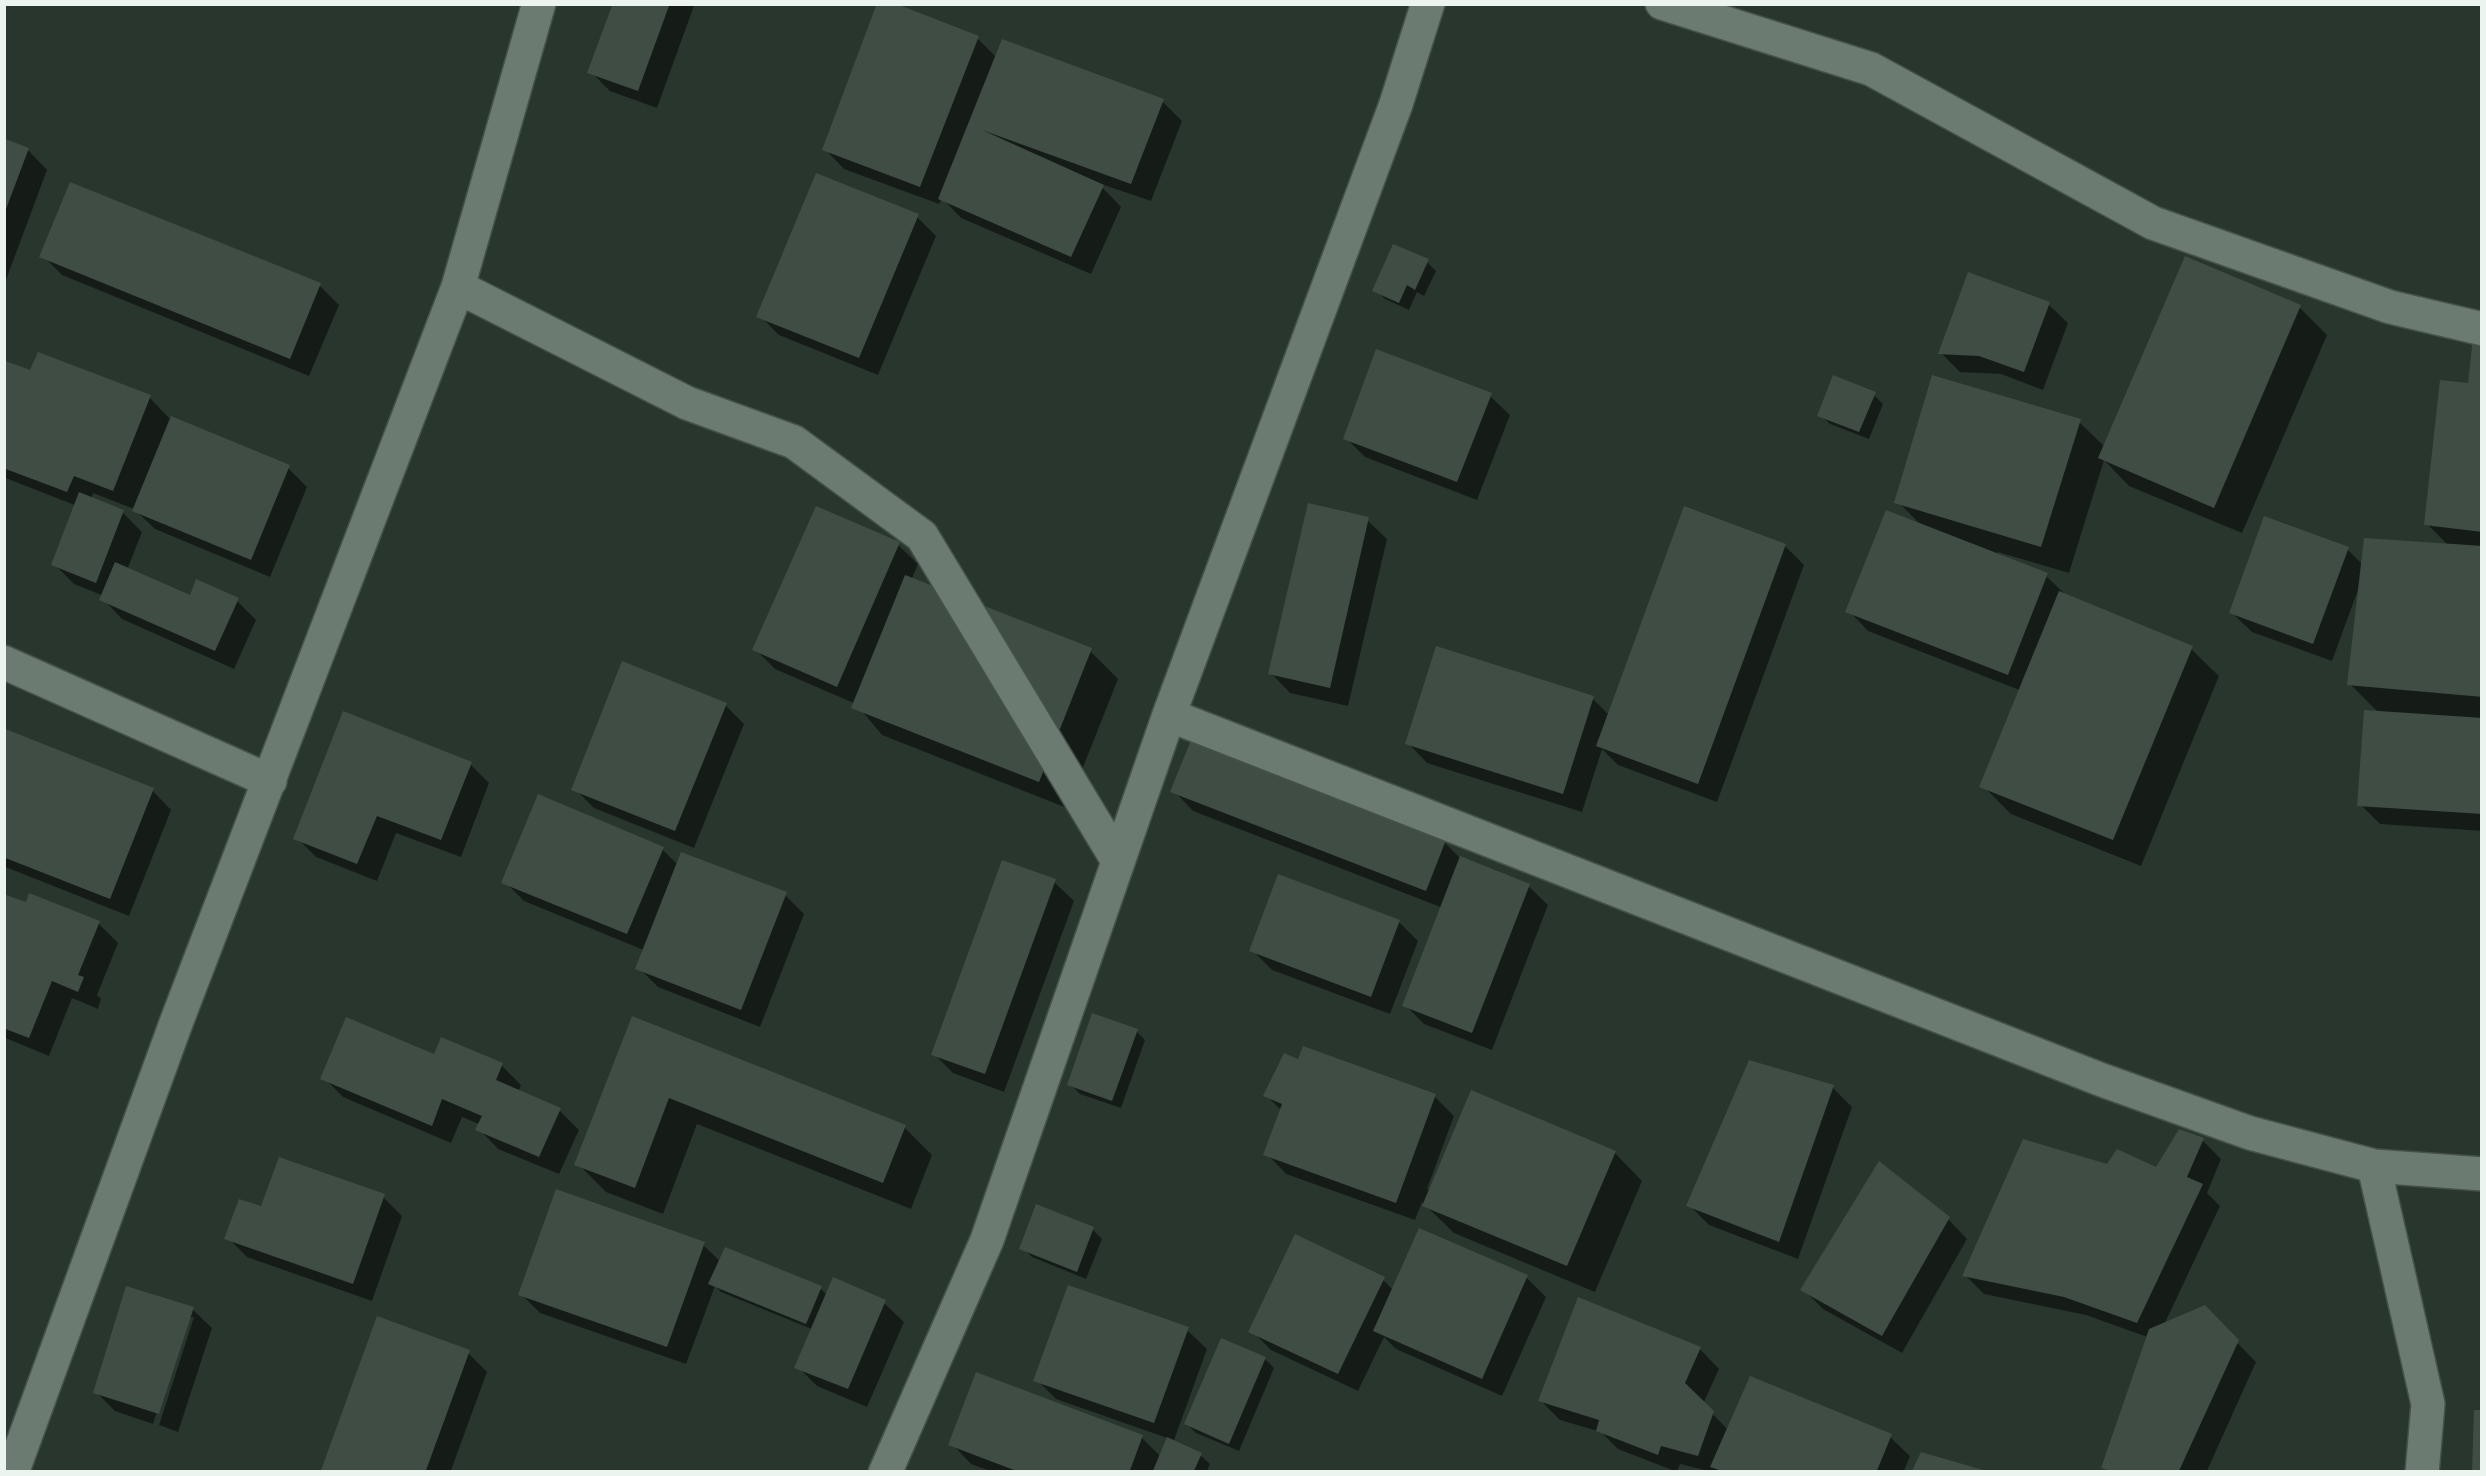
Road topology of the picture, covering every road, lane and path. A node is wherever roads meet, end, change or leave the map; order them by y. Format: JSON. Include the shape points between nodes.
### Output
{"nodes":[{"id":1,"x":539,"y":3,"type":"edge"},
{"id":2,"x":1428,"y":3,"type":"edge"},
{"id":3,"x":1662,"y":3,"type":"edge"},
{"id":4,"x":458,"y":287,"type":"junction"},
{"id":5,"x":2483,"y":329,"type":"edge"},
{"id":6,"x":3,"y":662,"type":"edge"},
{"id":7,"x":1169,"y":715,"type":"junction"},
{"id":8,"x":270,"y":781,"type":"junction"},
{"id":9,"x":1118,"y":861,"type":"junction"},
{"id":10,"x":2374,"y":1166,"type":"junction"},
{"id":11,"x":2483,"y":1174,"type":"edge"},
{"id":12,"x":897,"y":1469,"type":"edge"},
{"id":13,"x":12,"y":1473,"type":"edge"},
{"id":14,"x":2422,"y":1473,"type":"edge"}],
"edges":[{"from":1,"to":4,"type":"street"},
{"from":2,"to":7,"type":"street"},
{"from":3,"to":5,"type":"street","via":[[1871,69],[2152,223],[2390,307]]},
{"from":4,"to":8,"type":"street"},
{"from":4,"to":9,"type":"street","via":[[687,403],[794,442],[922,536]]},
{"from":6,"to":8,"type":"street"},
{"from":7,"to":9,"type":"street"},
{"from":7,"to":10,"type":"street","via":[[2102,1080],[2249,1133]]},
{"from":8,"to":13,"type":"street"},
{"from":9,"to":12,"type":"street","via":[[987,1240]]},
{"from":10,"to":11,"type":"street"},
{"from":10,"to":14,"type":"street","via":[[2428,1404]]}]}
